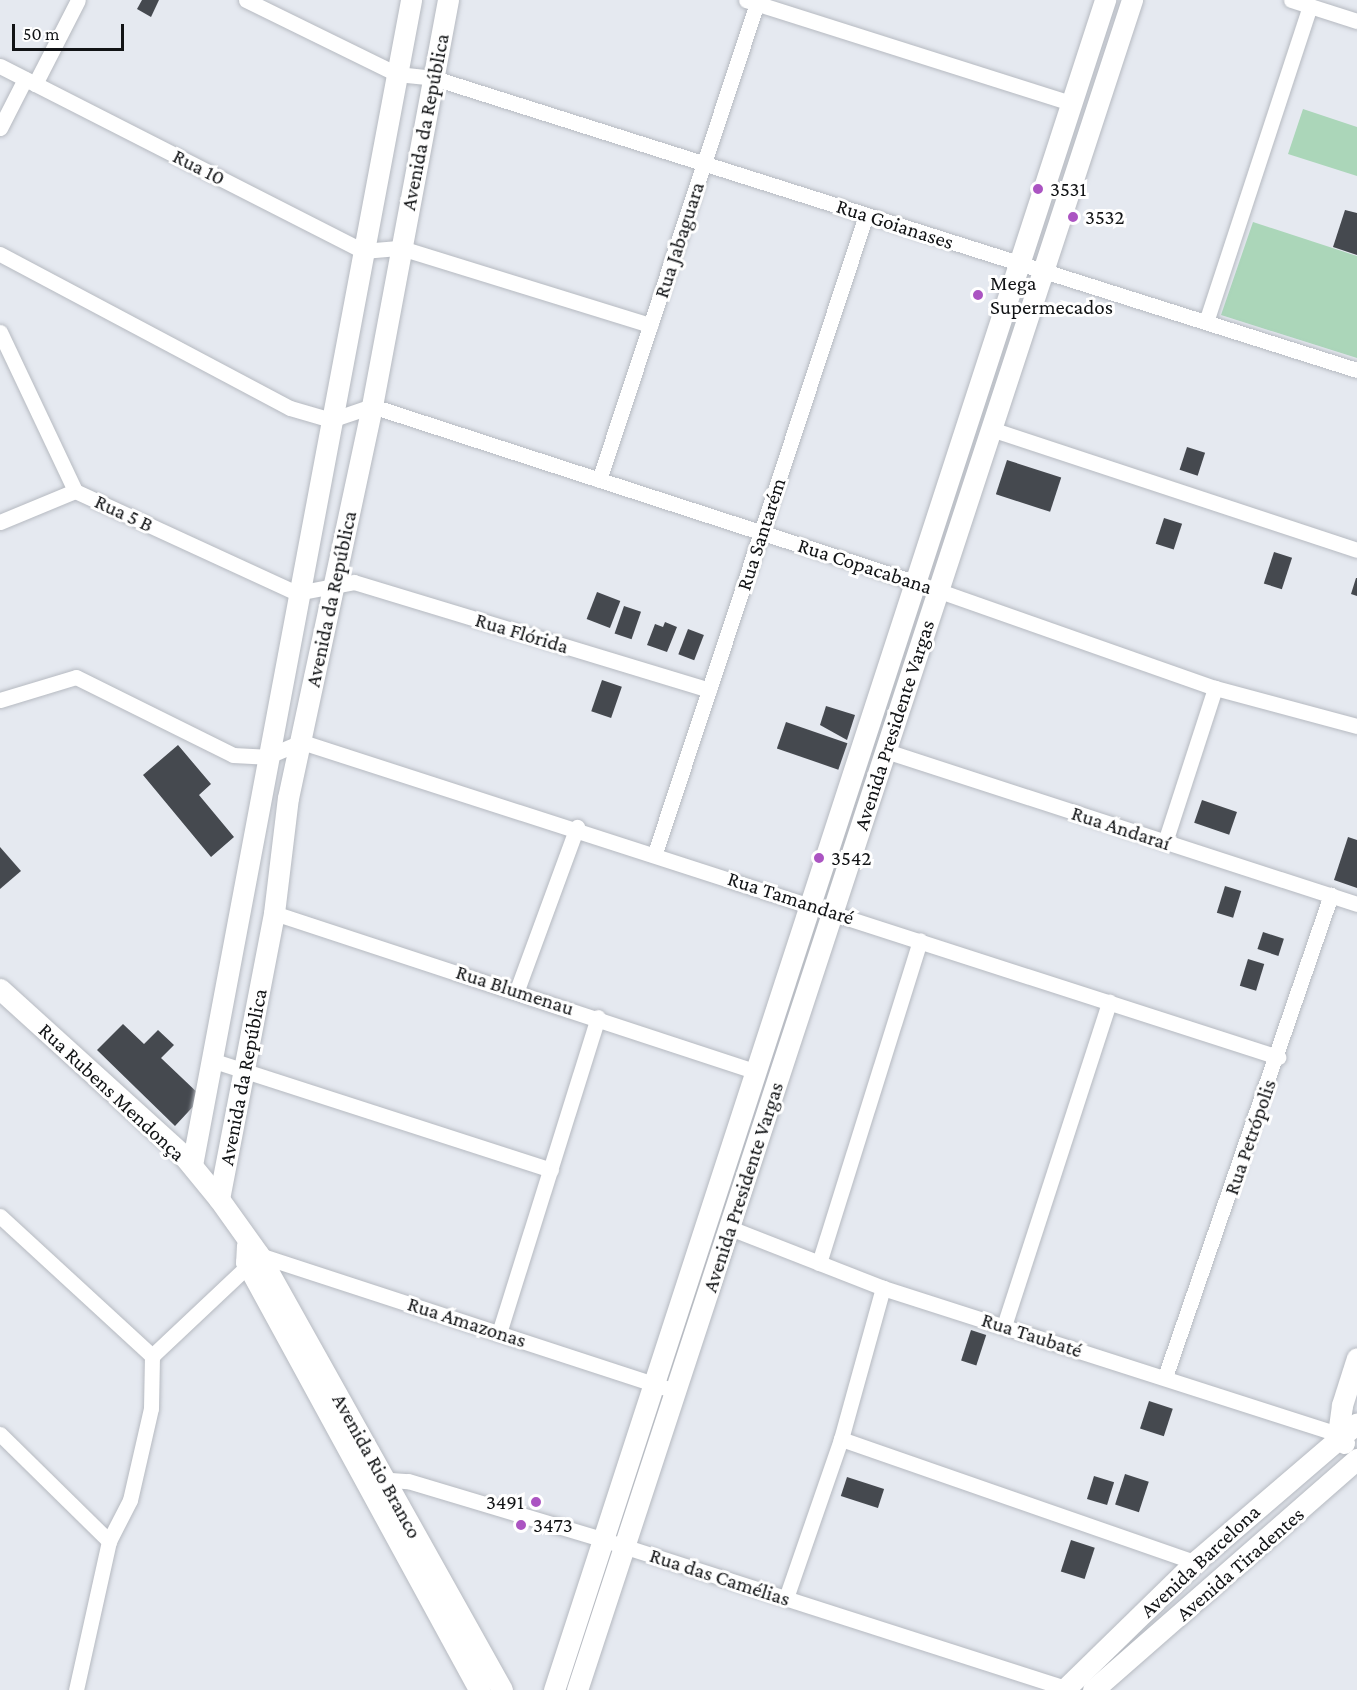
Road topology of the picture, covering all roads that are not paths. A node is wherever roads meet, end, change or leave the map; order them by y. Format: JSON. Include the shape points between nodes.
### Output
{"nodes":[{"id":1,"x":78,"y":0,"type":"edge"},
{"id":2,"x":246,"y":0,"type":"edge"},
{"id":3,"x":411,"y":0,"type":"edge"},
{"id":4,"x":448,"y":0,"type":"edge"},
{"id":5,"x":1105,"y":0,"type":"edge"},
{"id":6,"x":1132,"y":0,"type":"edge"},
{"id":7,"x":1291,"y":0,"type":"edge"},
{"id":8,"x":753,"y":1,"type":"edge"},
{"id":9,"x":1310,"y":6,"type":"junction"},
{"id":10,"x":1357,"y":21,"type":"edge"},
{"id":11,"x":0,"y":66,"type":"edge"},
{"id":12,"x":397,"y":74,"type":"junction"},
{"id":13,"x":434,"y":78,"type":"junction"},
{"id":14,"x":30,"y":81,"type":"junction"},
{"id":15,"x":1071,"y":103,"type":"junction"},
{"id":16,"x":0,"y":128,"type":"edge"},
{"id":17,"x":704,"y":163,"type":"junction"},
{"id":18,"x":866,"y":215,"type":"junction"},
{"id":19,"x":401,"y":248,"type":"junction"},
{"id":20,"x":363,"y":251,"type":"junction"},
{"id":21,"x":0,"y":254,"type":"edge"},
{"id":22,"x":1019,"y":263,"type":"junction"},
{"id":23,"x":1043,"y":271,"type":"junction"},
{"id":24,"x":1206,"y":322,"type":"junction"},
{"id":25,"x":650,"y":325,"type":"junction"},
{"id":26,"x":0,"y":332,"type":"edge"},
{"id":27,"x":1357,"y":370,"type":"edge"},
{"id":28,"x":372,"y":406,"type":"junction"},
{"id":29,"x":331,"y":420,"type":"junction"},
{"id":30,"x":991,"y":429,"type":"junction"},
{"id":31,"x":600,"y":480,"type":"junction"},
{"id":32,"x":75,"y":491,"type":"junction"},
{"id":33,"x":0,"y":522,"type":"edge"},
{"id":34,"x":761,"y":532,"type":"junction"},
{"id":35,"x":1357,"y":550,"type":"edge"},
{"id":36,"x":914,"y":582,"type":"junction"},
{"id":37,"x":333,"y":583,"type":"junction"},
{"id":38,"x":939,"y":590,"type":"junction"},
{"id":39,"x":297,"y":593,"type":"junction"},
{"id":40,"x":1215,"y":688,"type":"junction"},
{"id":41,"x":709,"y":690,"type":"junction"},
{"id":42,"x":0,"y":700,"type":"edge"},
{"id":43,"x":1357,"y":726,"type":"edge"},
{"id":44,"x":303,"y":742,"type":"junction"},
{"id":45,"x":886,"y":752,"type":"junction"},
{"id":46,"x":266,"y":757,"type":"junction"},
{"id":47,"x":577,"y":827,"type":"junction"},
{"id":48,"x":1165,"y":842,"type":"junction"},
{"id":49,"x":655,"y":853,"type":"junction"},
{"id":50,"x":1330,"y":895,"type":"junction"},
{"id":51,"x":809,"y":903,"type":"junction"},
{"id":52,"x":1357,"y":904,"type":"edge"},
{"id":53,"x":833,"y":912,"type":"junction"},
{"id":54,"x":274,"y":913,"type":"junction"},
{"id":55,"x":920,"y":940,"type":"junction"},
{"id":56,"x":0,"y":989,"type":"edge"},
{"id":57,"x":517,"y":990,"type":"junction"},
{"id":58,"x":1109,"y":1002,"type":"junction"},
{"id":59,"x":598,"y":1017,"type":"junction"},
{"id":60,"x":1278,"y":1057,"type":"junction"},
{"id":61,"x":214,"y":1061,"type":"junction"},
{"id":62,"x":246,"y":1070,"type":"junction"},
{"id":63,"x":754,"y":1071,"type":"junction"},
{"id":64,"x":192,"y":1165,"type":"junction"},
{"id":65,"x":551,"y":1170,"type":"junction"},
{"id":66,"x":219,"y":1199,"type":"junction"},
{"id":67,"x":0,"y":1216,"type":"edge"},
{"id":68,"x":730,"y":1228,"type":"junction"},
{"id":69,"x":250,"y":1254,"type":"junction"},
{"id":70,"x":819,"y":1263,"type":"junction"},
{"id":71,"x":883,"y":1288,"type":"junction"},
{"id":72,"x":1004,"y":1326,"type":"junction"},
{"id":73,"x":499,"y":1333,"type":"junction"},
{"id":74,"x":153,"y":1356,"type":"junction"},
{"id":75,"x":1357,"y":1358,"type":"edge"},
{"id":76,"x":1165,"y":1377,"type":"junction"},
{"id":77,"x":650,"y":1382,"type":"junction"},
{"id":78,"x":674,"y":1391,"type":"junction"},
{"id":79,"x":1357,"y":1423,"type":"edge"},
{"id":80,"x":0,"y":1434,"type":"edge"},
{"id":81,"x":1338,"y":1434,"type":"junction"},
{"id":82,"x":841,"y":1439,"type":"junction"},
{"id":83,"x":1356,"y":1459,"type":"edge"},
{"id":84,"x":376,"y":1479,"type":"junction"},
{"id":85,"x":602,"y":1539,"type":"junction"},
{"id":86,"x":109,"y":1541,"type":"junction"},
{"id":87,"x":625,"y":1547,"type":"junction"},
{"id":88,"x":1195,"y":1562,"type":"junction"},
{"id":89,"x":786,"y":1598,"type":"junction"},
{"id":90,"x":76,"y":1690,"type":"edge"},
{"id":91,"x":479,"y":1690,"type":"edge"},
{"id":92,"x":502,"y":1690,"type":"edge"},
{"id":93,"x":554,"y":1690,"type":"edge"},
{"id":94,"x":577,"y":1690,"type":"edge"},
{"id":95,"x":1067,"y":1690,"type":"edge"},
{"id":96,"x":1093,"y":1690,"type":"edge"}],
"edges":[{"from":1,"to":14,"type":"street"},
{"from":2,"to":12,"type":"street","name":"Rua Goianases"},
{"from":3,"to":12,"type":"street","name":"Avenida da República"},
{"from":4,"to":13,"type":"street","name":"Avenida da República"},
{"from":5,"to":15,"type":"street","name":"Avenida Presidente Vargas"},
{"from":6,"to":23,"type":"street","name":"Avenida Presidente Vargas"},
{"from":7,"to":9,"type":"street"},
{"from":8,"to":15,"type":"street"},
{"from":8,"to":17,"type":"street","name":"Rua Jabaguara"},
{"from":9,"to":10,"type":"street"},
{"from":9,"to":24,"type":"street"},
{"from":11,"to":14,"type":"street","name":"Rua 10"},
{"from":12,"to":13,"type":"street","name":"Rua Goianases"},
{"from":12,"to":20,"type":"street","name":"Avenida da República"},
{"from":13,"to":17,"type":"street","name":"Rua Goianases"},
{"from":13,"to":19,"type":"street","name":"Avenida da República"},
{"from":14,"to":16,"type":"street"},
{"from":14,"to":20,"type":"street","name":"Rua 10"},
{"from":15,"to":22,"type":"street","name":"Avenida Presidente Vargas"},
{"from":17,"to":18,"type":"street","name":"Rua Goianases"},
{"from":17,"to":25,"type":"street","name":"Rua Jabaguara"},
{"from":18,"to":22,"type":"street","name":"Rua Goianases"},
{"from":18,"to":34,"type":"street","name":"Rua Santarém"},
{"from":19,"to":20,"type":"street"},
{"from":19,"to":25,"type":"street"},
{"from":19,"to":28,"type":"street","name":"Avenida da República"},
{"from":20,"to":29,"type":"street","name":"Avenida da República"},
{"from":21,"to":29,"type":"street","via":[[290,408]]},
{"from":22,"to":23,"type":"street","name":"Rua Goianases"},
{"from":22,"to":36,"type":"street","name":"Avenida Presidente Vargas"},
{"from":23,"to":24,"type":"street","name":"Rua Goianases"},
{"from":23,"to":30,"type":"street","name":"Avenida Presidente Vargas"},
{"from":24,"to":27,"type":"street","name":"Rua Goianases"},
{"from":25,"to":31,"type":"street","name":"Rua Jabaguara"},
{"from":26,"to":32,"type":"street","name":"Rua 5 B"},
{"from":28,"to":29,"type":"street"},
{"from":28,"to":31,"type":"street","name":"Rua Copacabana"},
{"from":28,"to":37,"type":"street","name":"Avenida da República"},
{"from":29,"to":39,"type":"street","name":"Avenida da República"},
{"from":30,"to":35,"type":"street"},
{"from":30,"to":38,"type":"street","name":"Avenida Presidente Vargas"},
{"from":31,"to":34,"type":"street","name":"Rua Copacabana"},
{"from":32,"to":33,"type":"street"},
{"from":32,"to":39,"type":"street","name":"Rua 5 B"},
{"from":34,"to":36,"type":"street","name":"Rua Copacabana"},
{"from":34,"to":41,"type":"street","name":"Rua Santarém"},
{"from":36,"to":38,"type":"street","name":"Rua Copacabana"},
{"from":36,"to":51,"type":"street","name":"Avenida Presidente Vargas"},
{"from":37,"to":39,"type":"street"},
{"from":37,"to":41,"type":"street","name":"Rua Flórida","via":[[354,582]]},
{"from":37,"to":44,"type":"street","name":"Avenida da República"},
{"from":38,"to":40,"type":"street","name":"Rua Copacabana"},
{"from":38,"to":45,"type":"street","name":"Avenida Presidente Vargas"},
{"from":39,"to":46,"type":"street","name":"Avenida da República"},
{"from":40,"to":43,"type":"street","name":"Rua Copacabana"},
{"from":40,"to":48,"type":"street"},
{"from":41,"to":49,"type":"street","name":"Rua Santarém"},
{"from":42,"to":46,"type":"street","via":[[76,677],[233,755]]},
{"from":44,"to":46,"type":"street"},
{"from":44,"to":47,"type":"street","name":"Rua Tamandaré"},
{"from":44,"to":54,"type":"street","name":"Avenida da República","via":[[288,798]]},
{"from":45,"to":48,"type":"street","name":"Rua Andaraí"},
{"from":45,"to":53,"type":"street","name":"Avenida Presidente Vargas"},
{"from":46,"to":61,"type":"street","name":"Avenida da República"},
{"from":47,"to":49,"type":"street","name":"Rua Tamandaré"},
{"from":47,"to":57,"type":"street"},
{"from":48,"to":50,"type":"street","name":"Rua Andaraí"},
{"from":49,"to":51,"type":"street","name":"Rua Tamandaré"},
{"from":50,"to":52,"type":"street","name":"Rua Andaraí"},
{"from":50,"to":60,"type":"street","name":"Rua Petrópolis"},
{"from":51,"to":53,"type":"street","name":"Rua Tamandaré"},
{"from":51,"to":63,"type":"street","name":"Avenida Presidente Vargas"},
{"from":53,"to":55,"type":"street","name":"Rua Tamandaré"},
{"from":53,"to":68,"type":"street","name":"Avenida Presidente Vargas"},
{"from":54,"to":57,"type":"street","name":"Rua Blumenau"},
{"from":54,"to":62,"type":"street","name":"Avenida da República"},
{"from":55,"to":58,"type":"street","name":"Rua Tamandaré"},
{"from":55,"to":70,"type":"street"},
{"from":56,"to":64,"type":"street","name":"Rua Rubens Mendonça"},
{"from":57,"to":59,"type":"street","name":"Rua Blumenau"},
{"from":58,"to":60,"type":"street","name":"Rua Tamandaré"},
{"from":58,"to":72,"type":"street"},
{"from":59,"to":63,"type":"street","name":"Rua Blumenau"},
{"from":59,"to":65,"type":"street"},
{"from":60,"to":76,"type":"street","name":"Rua Petrópolis"},
{"from":61,"to":62,"type":"street"},
{"from":61,"to":64,"type":"street","name":"Avenida da República"},
{"from":62,"to":65,"type":"street"},
{"from":62,"to":66,"type":"street","name":"Avenida da República"},
{"from":63,"to":77,"type":"street","name":"Avenida Presidente Vargas"},
{"from":64,"to":66,"type":"street","name":"Rua Rubens Mendonça"},
{"from":65,"to":73,"type":"street"},
{"from":66,"to":69,"type":"street","name":"Avenida Rio Branco"},
{"from":67,"to":74,"type":"street"},
{"from":68,"to":70,"type":"street","name":"Rua Taubaté"},
{"from":68,"to":78,"type":"street","name":"Avenida Presidente Vargas"},
{"from":69,"to":73,"type":"street","name":"Rua Amazonas"},
{"from":69,"to":74,"type":"street"},
{"from":69,"to":84,"type":"street","name":"Avenida Rio Branco"},
{"from":70,"to":71,"type":"street","name":"Rua Taubaté"},
{"from":71,"to":72,"type":"street","name":"Rua Taubaté"},
{"from":71,"to":82,"type":"street"},
{"from":72,"to":76,"type":"street","name":"Rua Taubaté"},
{"from":73,"to":77,"type":"street","name":"Rua Amazonas"},
{"from":74,"to":86,"type":"street","via":[[151,1408],[130,1500]]},
{"from":75,"to":81,"type":"street"},
{"from":76,"to":81,"type":"street","name":"Rua Taubaté"},
{"from":77,"to":78,"type":"street","name":"Rua Amazonas"},
{"from":77,"to":85,"type":"street","name":"Avenida Presidente Vargas"},
{"from":78,"to":87,"type":"street","name":"Avenida Presidente Vargas"},
{"from":79,"to":81,"type":"street"},
{"from":80,"to":86,"type":"street"},
{"from":81,"to":83,"type":"street"},
{"from":81,"to":88,"type":"street","name":"Avenida Barcelona"},
{"from":82,"to":88,"type":"street"},
{"from":82,"to":89,"type":"street"},
{"from":83,"to":96,"type":"street","name":"Avenida Tiradentes"},
{"from":84,"to":85,"type":"street","name":"Rua das Camélias"},
{"from":84,"to":91,"type":"street","name":"Avenida Rio Branco"},
{"from":84,"to":92,"type":"street","name":"Avenida Rio Branco"},
{"from":85,"to":87,"type":"street","name":"Rua das Camélias"},
{"from":85,"to":93,"type":"street","name":"Avenida Presidente Vargas"},
{"from":86,"to":90,"type":"street"},
{"from":87,"to":89,"type":"street","name":"Rua das Camélias"},
{"from":87,"to":94,"type":"street","name":"Avenida Presidente Vargas"},
{"from":88,"to":95,"type":"street","name":"Avenida Barcelona"},
{"from":89,"to":95,"type":"street","name":"Rua das Camélias"}]}
